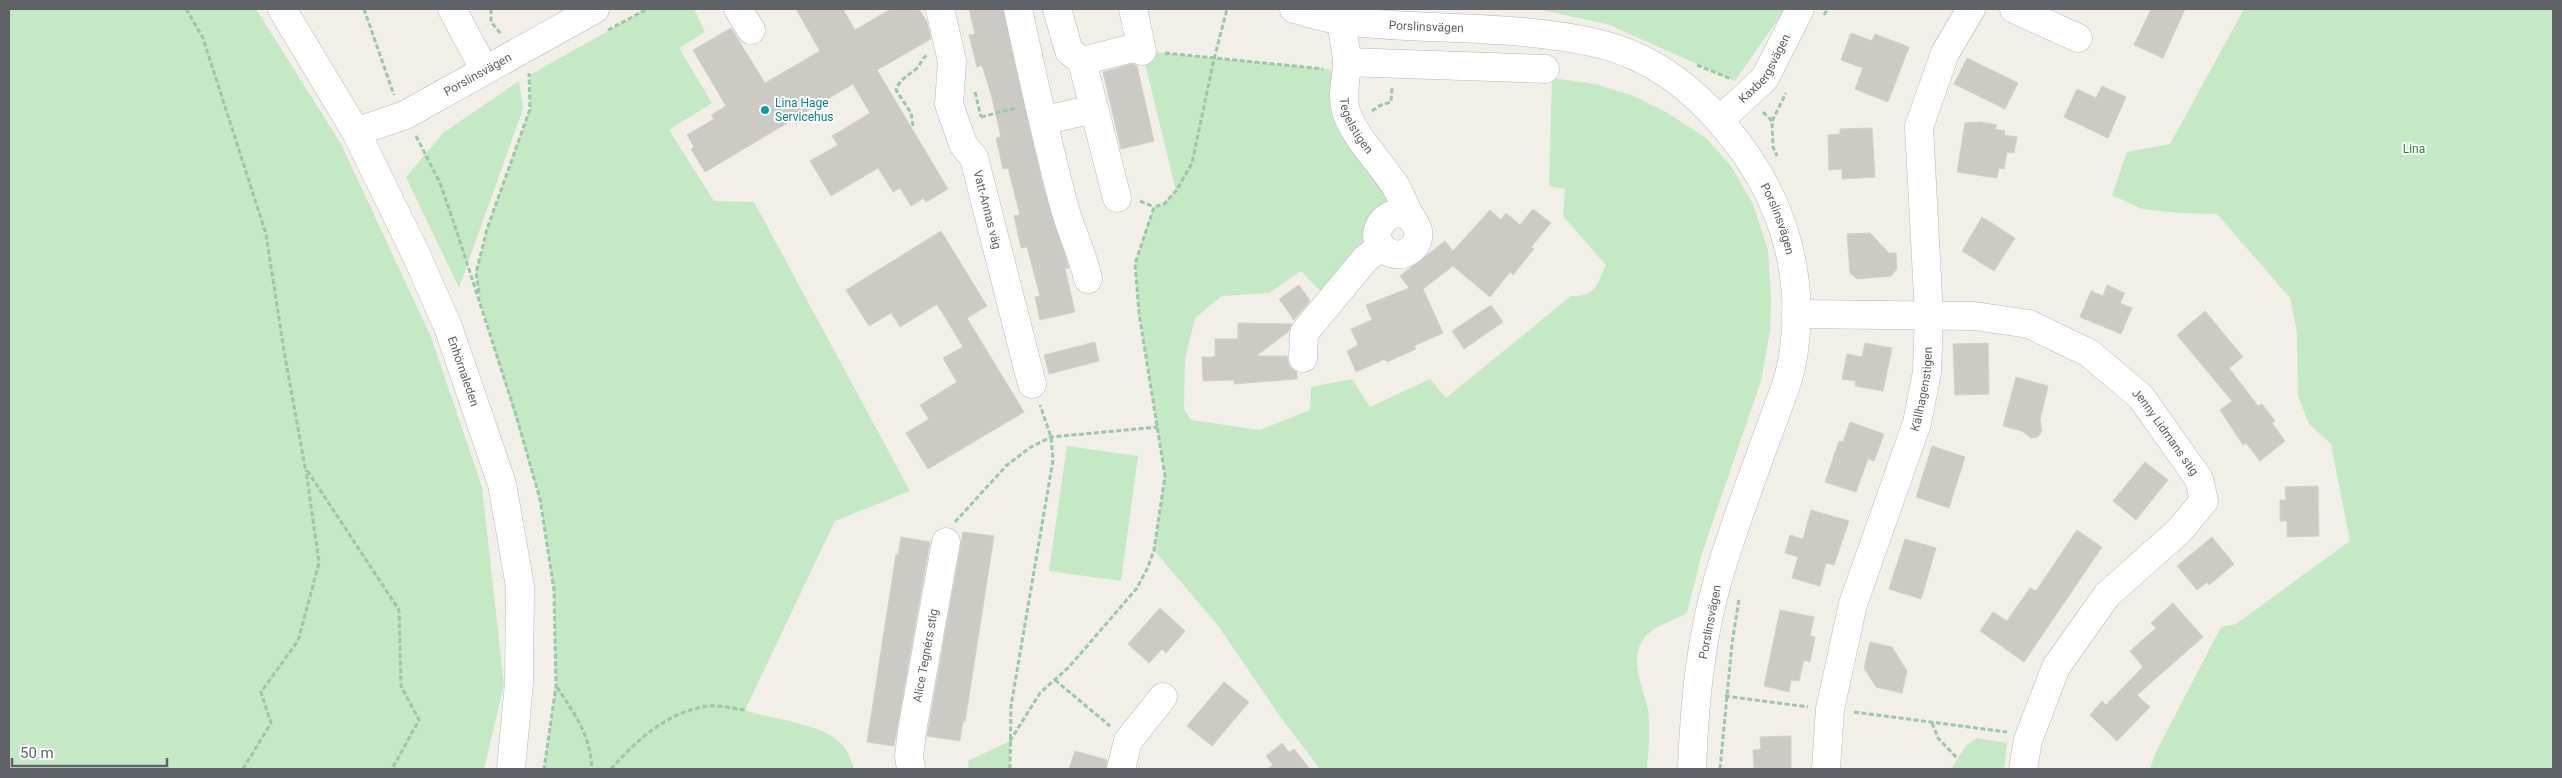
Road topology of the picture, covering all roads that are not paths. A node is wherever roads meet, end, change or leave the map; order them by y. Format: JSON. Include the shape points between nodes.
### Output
{"nodes":[{"id":1,"x":282,"y":9,"type":"edge"},
{"id":2,"x":452,"y":9,"type":"edge"},
{"id":3,"x":595,"y":9,"type":"edge"},
{"id":4,"x":940,"y":9,"type":"edge"},
{"id":5,"x":1018,"y":9,"type":"edge"},
{"id":6,"x":1057,"y":9,"type":"edge"},
{"id":7,"x":1133,"y":9,"type":"edge"},
{"id":8,"x":1294,"y":9,"type":"edge"},
{"id":9,"x":1800,"y":9,"type":"edge"},
{"id":10,"x":1971,"y":9,"type":"edge"},
{"id":11,"x":2014,"y":9,"type":"edge"},
{"id":12,"x":1342,"y":15,"type":"edge"},
{"id":13,"x":2078,"y":38,"type":"dead end"},
{"id":14,"x":1082,"y":61,"type":"junction"},
{"id":15,"x":1346,"y":67,"type":"junction"},
{"id":16,"x":484,"y":69,"type":"junction"},
{"id":17,"x":1545,"y":69,"type":"dead end"},
{"id":18,"x":1094,"y":109,"type":"junction"},
{"id":19,"x":1041,"y":111,"type":"junction"},
{"id":20,"x":1720,"y":120,"type":"junction"},
{"id":21,"x":356,"y":132,"type":"junction"},
{"id":22,"x":1117,"y":198,"type":"dead end"},
{"id":23,"x":1088,"y":279,"type":"dead end"},
{"id":24,"x":1796,"y":314,"type":"junction"},
{"id":25,"x":1928,"y":315,"type":"junction"},
{"id":26,"x":1303,"y":358,"type":"dead end"},
{"id":27,"x":1032,"y":384,"type":"road end"},
{"id":28,"x":946,"y":542,"type":"road end"},
{"id":29,"x":1163,"y":697,"type":"dead end"},
{"id":30,"x":511,"y":769,"type":"edge"},
{"id":31,"x":911,"y":769,"type":"edge"},
{"id":32,"x":1121,"y":769,"type":"edge"},
{"id":33,"x":1692,"y":769,"type":"edge"},
{"id":34,"x":1826,"y":769,"type":"edge"},
{"id":35,"x":2023,"y":769,"type":"edge"}],
"edges":[{"from":1,"to":21,"type":"street","name":"Enhörnaleden"},
{"from":2,"to":16,"type":"street"},
{"from":3,"to":16,"type":"street","name":"Porslinsvägen","via":[[523,63]]},
{"from":4,"to":27,"type":"street","name":"Vatt-Annas väg","via":[[952,61],[949,104],[963,144],[974,158]]},
{"from":5,"to":19,"type":"street"},
{"from":6,"to":14,"type":"street","via":[[1069,51]]},
{"from":7,"to":14,"type":"street","via":[[1142,51],[1133,48]]},
{"from":8,"to":12,"type":"street","name":"Porslinsvägen"},
{"from":9,"to":20,"type":"street","name":"Kaxbergsvägen","via":[[1765,78]]},
{"from":10,"to":25,"type":"street","name":"Källhagenstigen","via":[[1945,53],[1918,127]]},
{"from":11,"to":13,"type":"street"},
{"from":12,"to":15,"type":"street","name":"Tegelstigen"},
{"from":12,"to":20,"type":"street","name":"Porslinsvägen","via":[[1549,35],[1601,44],[1646,61],[1682,84]]},
{"from":14,"to":18,"type":"street"},
{"from":15,"to":17,"type":"street","via":[[1392,64]]},
{"from":15,"to":26,"type":"street","name":"Tegelstigen","via":[[1346,111],[1354,126],[1383,156],[1411,217],[1398,213],[1382,220],[1377,235],[1382,247],[1366,258],[1304,333]]},
{"from":16,"to":21,"type":"street","name":"Porslinsvägen","via":[[406,116]]},
{"from":18,"to":19,"type":"street"},
{"from":18,"to":22,"type":"street"},
{"from":19,"to":23,"type":"street","via":[[1072,235]]},
{"from":20,"to":24,"type":"street","name":"Porslinsvägen","via":[[1752,160],[1772,197],[1787,239],[1795,284]]},
{"from":21,"to":30,"type":"street","name":"Enhörnaleden","via":[[448,328],[502,484],[520,586],[520,683]]},
{"from":24,"to":25,"type":"street","name":"Jenny Lidmans stig"},
{"from":24,"to":33,"type":"street","name":"Porslinsvägen","via":[[1794,351],[1784,392],[1716,586],[1694,720]]},
{"from":25,"to":34,"type":"street","name":"Källhagenstigen","via":[[1927,372],[1917,423],[1853,604],[1830,709]]},
{"from":25,"to":35,"type":"street","name":"Jenny Lidmans stig","via":[[1974,316],[2028,324],[2089,354],[2141,397],[2200,479],[2204,501],[2179,531],[2106,595],[2056,667],[2028,740]]},
{"from":28,"to":31,"type":"street","name":"Alice Tegnérs stig","via":[[912,732]]},
{"from":29,"to":32,"type":"street","via":[[1128,741]]}]}
